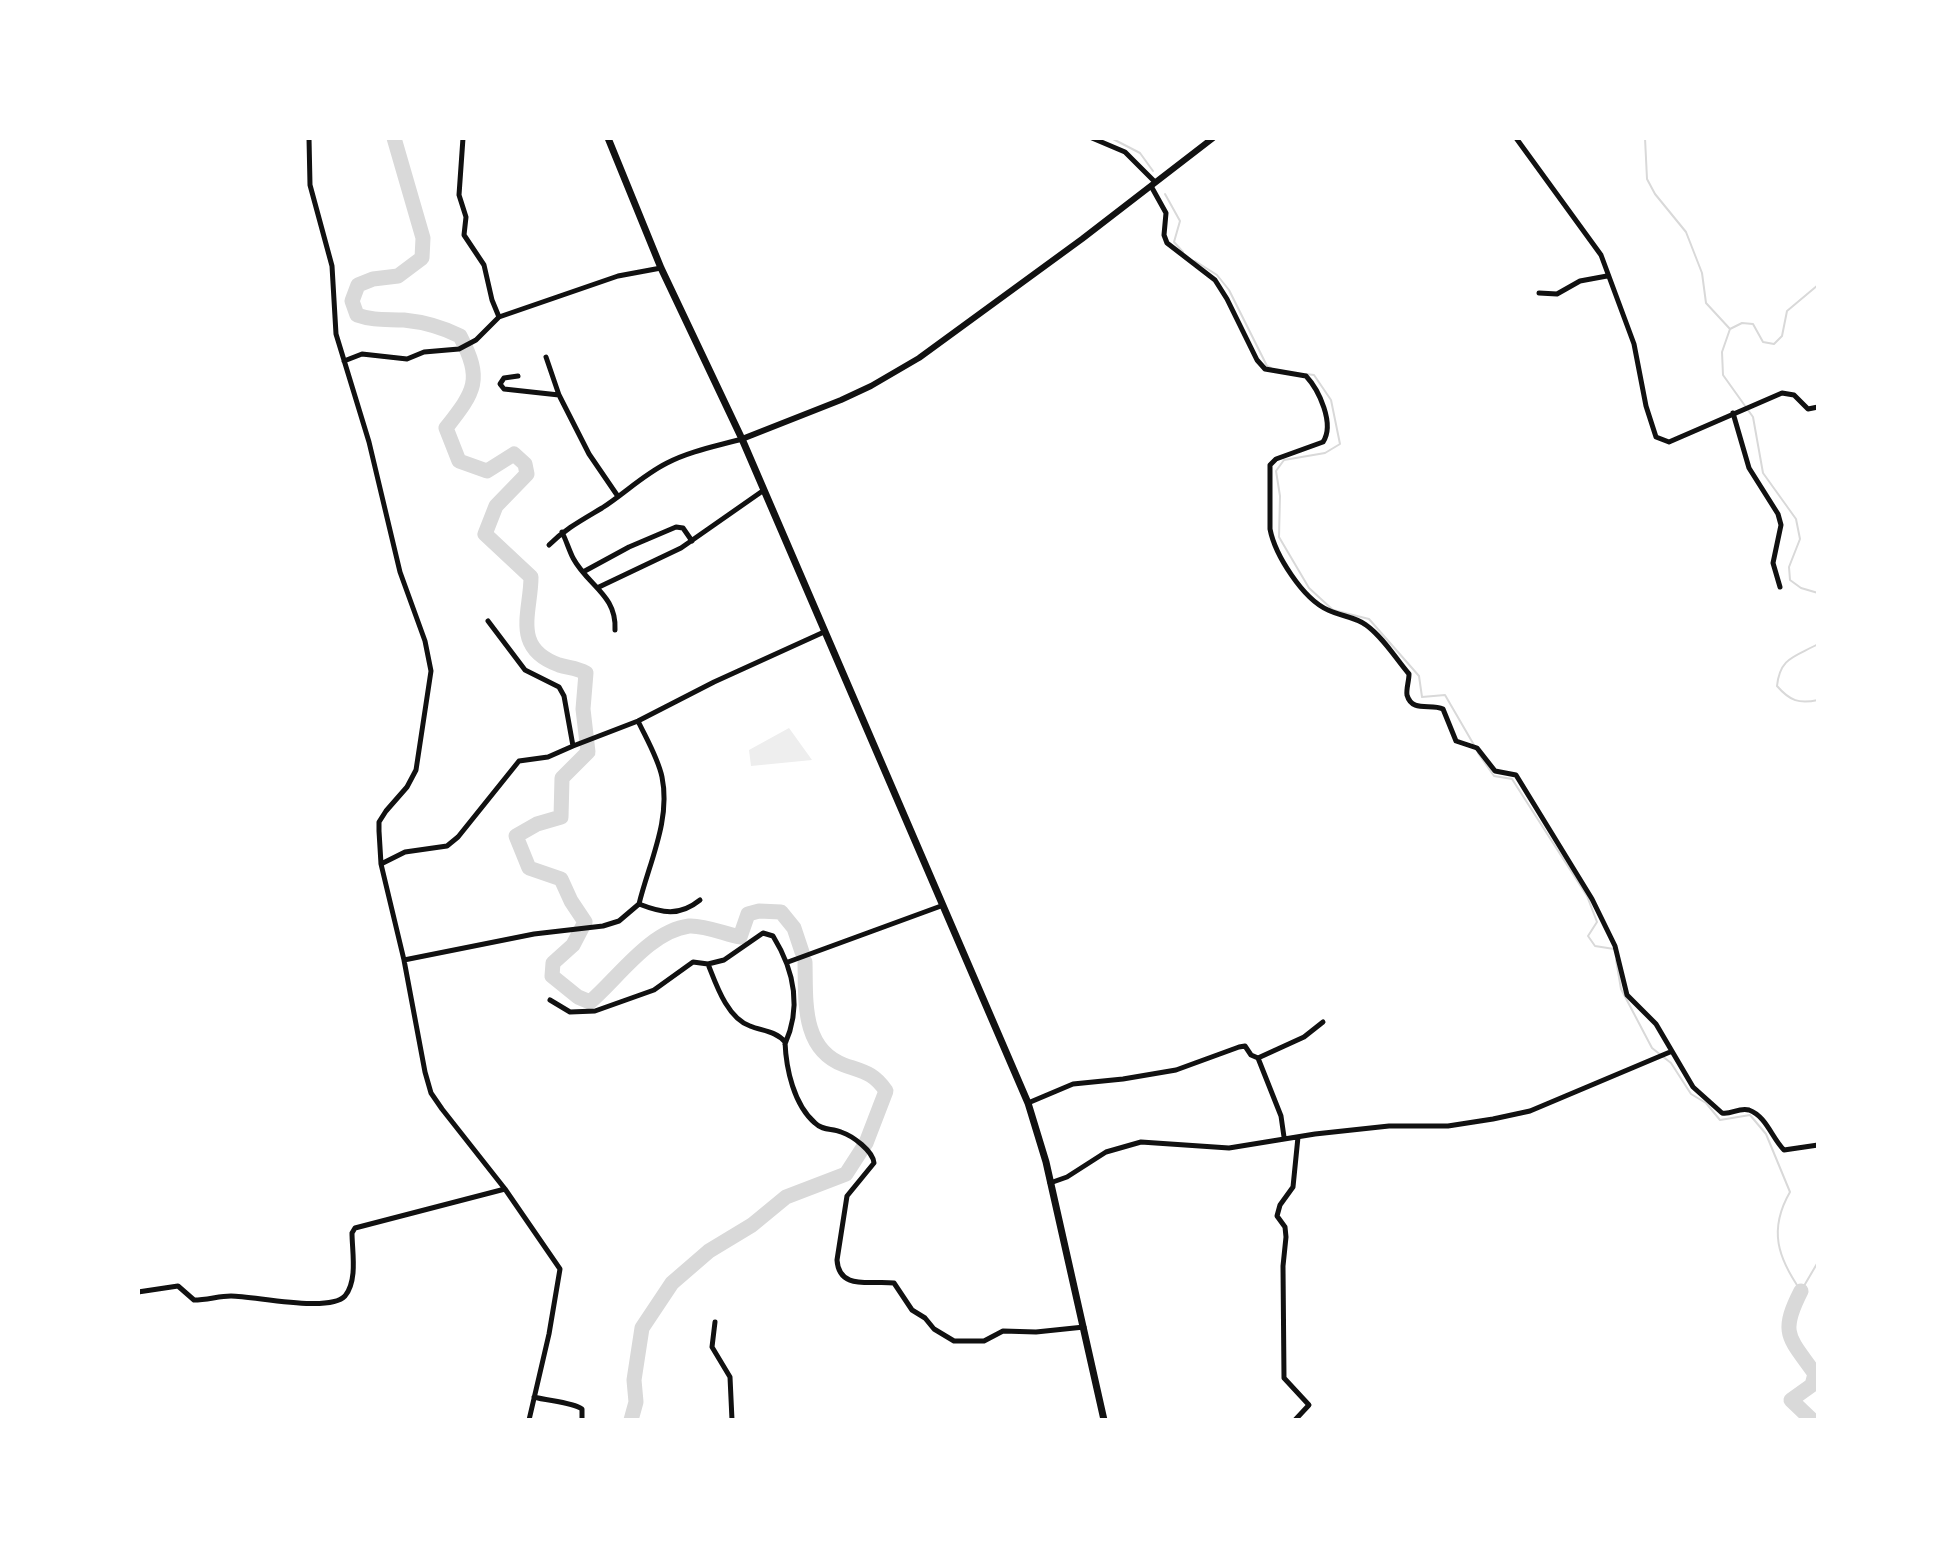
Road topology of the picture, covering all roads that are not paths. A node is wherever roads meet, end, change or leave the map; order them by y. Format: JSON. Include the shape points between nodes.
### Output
{"nodes":[{"id":1,"x":309,"y":138,"type":"edge"},
{"id":2,"x":463,"y":138,"type":"edge"},
{"id":3,"x":608,"y":138,"type":"edge"},
{"id":4,"x":1092,"y":138,"type":"edge"},
{"id":5,"x":1213,"y":138,"type":"edge"},
{"id":6,"x":1516,"y":138,"type":"edge"},
{"id":7,"x":1153,"y":184,"type":"junction"},
{"id":8,"x":661,"y":268,"type":"junction"},
{"id":9,"x":1607,"y":276,"type":"junction"},
{"id":10,"x":1539,"y":293,"type":"dead end"},
{"id":11,"x":499,"y":317,"type":"junction"},
{"id":12,"x":546,"y":357,"type":"dead end"},
{"id":13,"x":344,"y":361,"type":"junction"},
{"id":14,"x":518,"y":376,"type":"dead end"},
{"id":15,"x":559,"y":395,"type":"junction"},
{"id":16,"x":1818,"y":407,"type":"edge"},
{"id":17,"x":1733,"y":413,"type":"junction"},
{"id":18,"x":742,"y":439,"type":"junction"},
{"id":19,"x":764,"y":490,"type":"junction"},
{"id":20,"x":617,"y":495,"type":"junction"},
{"id":21,"x":562,"y":532,"type":"junction"},
{"id":22,"x":692,"y":541,"type":"junction"},
{"id":23,"x":549,"y":545,"type":"dead end"},
{"id":24,"x":584,"y":572,"type":"junction"},
{"id":25,"x":599,"y":587,"type":"junction"},
{"id":26,"x":1780,"y":587,"type":"dead end"},
{"id":27,"x":488,"y":621,"type":"dead end"},
{"id":28,"x":615,"y":630,"type":"dead end"},
{"id":29,"x":824,"y":632,"type":"junction"},
{"id":30,"x":638,"y":721,"type":"junction"},
{"id":31,"x":573,"y":746,"type":"junction"},
{"id":32,"x":381,"y":864,"type":"junction"},
{"id":33,"x":700,"y":900,"type":"dead end"},
{"id":34,"x":639,"y":904,"type":"junction"},
{"id":35,"x":941,"y":906,"type":"junction"},
{"id":36,"x":404,"y":960,"type":"junction"},
{"id":37,"x":788,"y":963,"type":"junction"},
{"id":38,"x":708,"y":964,"type":"junction"},
{"id":39,"x":550,"y":1000,"type":"dead end"},
{"id":40,"x":1323,"y":1022,"type":"dead end"},
{"id":41,"x":785,"y":1045,"type":"junction"},
{"id":42,"x":1668,"y":1053,"type":"junction"},
{"id":43,"x":1258,"y":1058,"type":"junction"},
{"id":44,"x":1028,"y":1102,"type":"junction"},
{"id":45,"x":1284,"y":1137,"type":"junction"},
{"id":46,"x":1298,"y":1137,"type":"junction"},
{"id":47,"x":1818,"y":1145,"type":"edge"},
{"id":48,"x":1050,"y":1183,"type":"junction"},
{"id":49,"x":505,"y":1189,"type":"junction"},
{"id":50,"x":138,"y":1292,"type":"edge"},
{"id":51,"x":715,"y":1322,"type":"dead end"},
{"id":52,"x":1084,"y":1328,"type":"junction"},
{"id":53,"x":534,"y":1396,"type":"junction"},
{"id":54,"x":529,"y":1420,"type":"edge"},
{"id":55,"x":582,"y":1420,"type":"edge"},
{"id":56,"x":732,"y":1420,"type":"edge"},
{"id":57,"x":1104,"y":1420,"type":"edge"},
{"id":58,"x":1295,"y":1420,"type":"edge"}],
"edges":[{"from":1,"to":13,"type":"street","via":[[310,185],[331,260],[336,334]]},
{"from":2,"to":11,"type":"street","via":[[459,195],[466,217],[464,236],[484,265]]},
{"from":3,"to":8,"type":"main road"},
{"from":4,"to":7,"type":"street","via":[[1125,152]]},
{"from":5,"to":7,"type":"street"},
{"from":6,"to":9,"type":"street","via":[[1601,255]]},
{"from":7,"to":18,"type":"street","via":[[919,358],[841,400]]},
{"from":7,"to":42,"type":"street","via":[[1166,213],[1167,243],[1215,280],[1257,360],[1265,369],[1306,376],[1323,403],[1328,428],[1323,442],[1276,459],[1270,465],[1270,529],[1291,573],[1325,609],[1368,626],[1408,674],[1408,697],[1419,707],[1443,709],[1456,741],[1474,748],[1496,771],[1516,775],[1597,909],[1615,946],[1627,995],[1656,1024]]},
{"from":8,"to":11,"type":"street","via":[[603,281]]},
{"from":8,"to":18,"type":"main road"},
{"from":9,"to":10,"type":"street","via":[[1580,281],[1557,294]]},
{"from":9,"to":17,"type":"street","via":[[1637,352],[1656,437],[1669,441]]},
{"from":11,"to":13,"type":"street","via":[[476,340],[459,349],[424,352],[407,359],[362,354]]},
{"from":12,"to":15,"type":"street"},
{"from":13,"to":32,"type":"street","via":[[369,442],[400,572],[425,641],[431,671],[416,770],[379,822]]},
{"from":14,"to":15,"type":"street","via":[[504,378],[500,384],[504,389]]},
{"from":15,"to":20,"type":"street","via":[[589,454]]},
{"from":16,"to":17,"type":"street","via":[[1808,409],[1790,393],[1762,399]]},
{"from":17,"to":26,"type":"street","via":[[1749,468],[1778,513],[1781,525],[1773,563]]},
{"from":18,"to":19,"type":"main road"},
{"from":18,"to":20,"type":"street","via":[[678,457]]},
{"from":19,"to":22,"type":"street"},
{"from":19,"to":29,"type":"main road"},
{"from":20,"to":21,"type":"street"},
{"from":21,"to":23,"type":"street"},
{"from":21,"to":24,"type":"street","via":[[573,559]]},
{"from":22,"to":24,"type":"street","via":[[683,528],[676,527]]},
{"from":22,"to":25,"type":"street"},
{"from":24,"to":25,"type":"street"},
{"from":25,"to":28,"type":"street","via":[[614,611]]},
{"from":27,"to":31,"type":"street","via":[[525,670],[558,687],[564,696]]},
{"from":29,"to":30,"type":"street"},
{"from":29,"to":35,"type":"main road"},
{"from":30,"to":31,"type":"street"},
{"from":30,"to":34,"type":"street","via":[[661,775],[664,804]]},
{"from":31,"to":32,"type":"street","via":[[548,757],[519,761],[447,846],[405,852]]},
{"from":32,"to":36,"type":"street"},
{"from":33,"to":34,"type":"street","via":[[684,911],[672,913]]},
{"from":34,"to":36,"type":"street","via":[[619,921]]},
{"from":35,"to":37,"type":"street"},
{"from":35,"to":44,"type":"main road"},
{"from":36,"to":49,"type":"street","via":[[431,1093]]},
{"from":37,"to":38,"type":"street","via":[[773,936],[763,933],[724,960]]},
{"from":37,"to":41,"type":"street","via":[[795,1002],[792,1029]]},
{"from":38,"to":39,"type":"street","via":[[693,962],[654,990],[595,1011],[570,1011]]},
{"from":38,"to":41,"type":"street","via":[[735,1016],[748,1026],[781,1037]]},
{"from":40,"to":43,"type":"street","via":[[1299,1040]]},
{"from":41,"to":52,"type":"street","via":[[789,1073],[806,1113],[820,1127],[856,1141],[874,1163],[847,1196],[837,1260],[842,1277],[855,1282],[894,1283],[912,1310],[954,1341],[984,1341],[1003,1331]]},
{"from":42,"to":46,"type":"street","via":[[1530,1111],[1448,1126],[1389,1126]]},
{"from":42,"to":47,"type":"street","via":[[1693,1087],[1722,1113],[1749,1110],[1765,1123],[1784,1150]]},
{"from":43,"to":44,"type":"street","via":[[1245,1046],[1239,1047],[1176,1070],[1073,1084]]},
{"from":43,"to":45,"type":"street","via":[[1281,1116]]},
{"from":44,"to":48,"type":"main road"},
{"from":45,"to":46,"type":"street"},
{"from":45,"to":48,"type":"street","via":[[1229,1148],[1171,1143],[1127,1145],[1106,1152]]},
{"from":46,"to":58,"type":"street","via":[[1293,1187],[1277,1216],[1285,1227],[1286,1237],[1284,1378],[1309,1405]]},
{"from":48,"to":52,"type":"main road"},
{"from":49,"to":50,"type":"street","via":[[355,1228],[353,1276],[346,1294],[335,1303],[228,1296],[195,1300],[178,1286]]},
{"from":49,"to":53,"type":"street","via":[[560,1269]]},
{"from":51,"to":56,"type":"street","via":[[712,1347],[730,1377]]},
{"from":52,"to":57,"type":"main road"},
{"from":53,"to":54,"type":"street"},
{"from":53,"to":55,"type":"street","via":[[576,1404],[582,1409]]}]}
